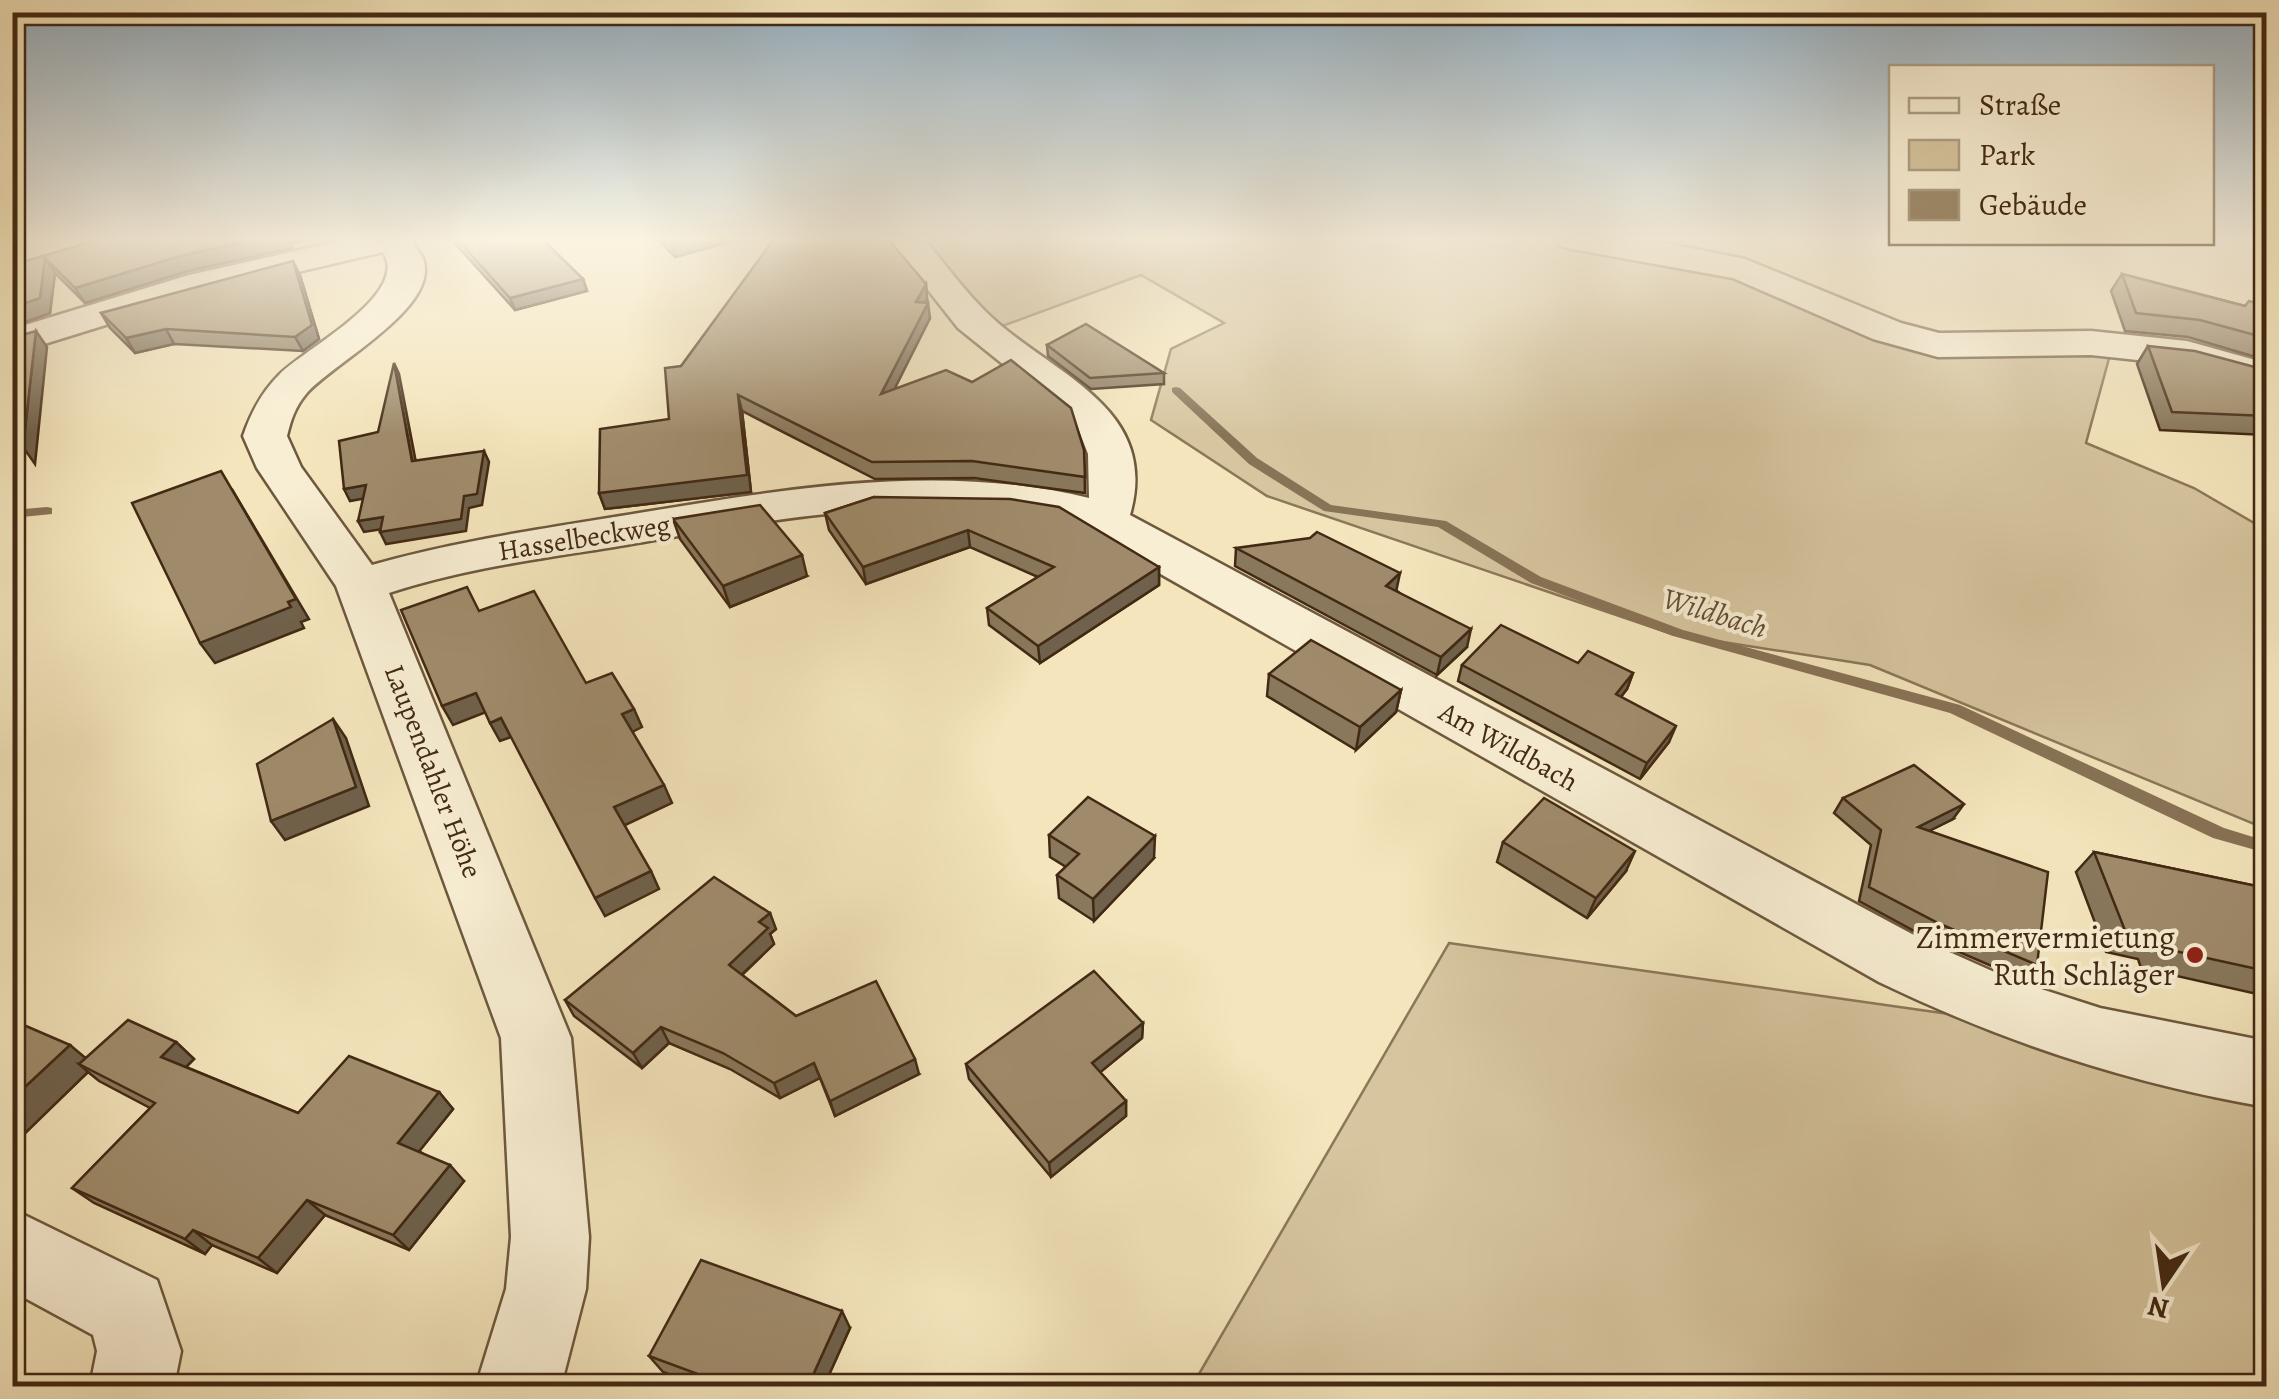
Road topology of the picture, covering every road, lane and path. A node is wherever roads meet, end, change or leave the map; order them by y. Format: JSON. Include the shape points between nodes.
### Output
{"nodes":[{"id":1,"x":133,"y":304,"type":"edge"},
{"id":2,"x":389,"y":304,"type":"edge"},
{"id":3,"x":959,"y":304,"type":"edge"},
{"id":4,"x":1825,"y":304,"type":"edge"},
{"id":5,"x":12,"y":342,"type":"edge"},
{"id":6,"x":2266,"y":376,"type":"edge"},
{"id":7,"x":1106,"y":520,"type":"junction"},
{"id":8,"x":361,"y":585,"type":"junction"},
{"id":9,"x":2266,"y":1074,"type":"edge"},
{"id":10,"x":12,"y":1248,"type":"edge"},
{"id":11,"x":132,"y":1386,"type":"edge"},
{"id":12,"x":518,"y":1386,"type":"edge"}],
"edges":[{"from":1,"to":5,"type":"street"},
{"from":2,"to":8,"type":"street","name":"Laupendahler Höhe","via":[[294,383],[273,410],[266,436],[279,468]]},
{"from":3,"to":7,"type":"street","via":[[1095,417],[1110,454],[1113,494]]},
{"from":4,"to":6,"type":"street","via":[[1938,345],[2091,343],[2187,353]]},
{"from":7,"to":8,"type":"street","name":"Hasselbeckweg","via":[[995,496],[801,503],[436,562]]},
{"from":7,"to":9,"type":"street","name":"Am Wildbach","via":[[1902,962],[1994,1004],[2100,1040]]},
{"from":8,"to":12,"type":"street","name":"Laupendahler Höhe","via":[[536,1038],[550,1237],[546,1289]]},
{"from":10,"to":11,"type":"street","via":[[128,1309],[139,1350]]}]}
